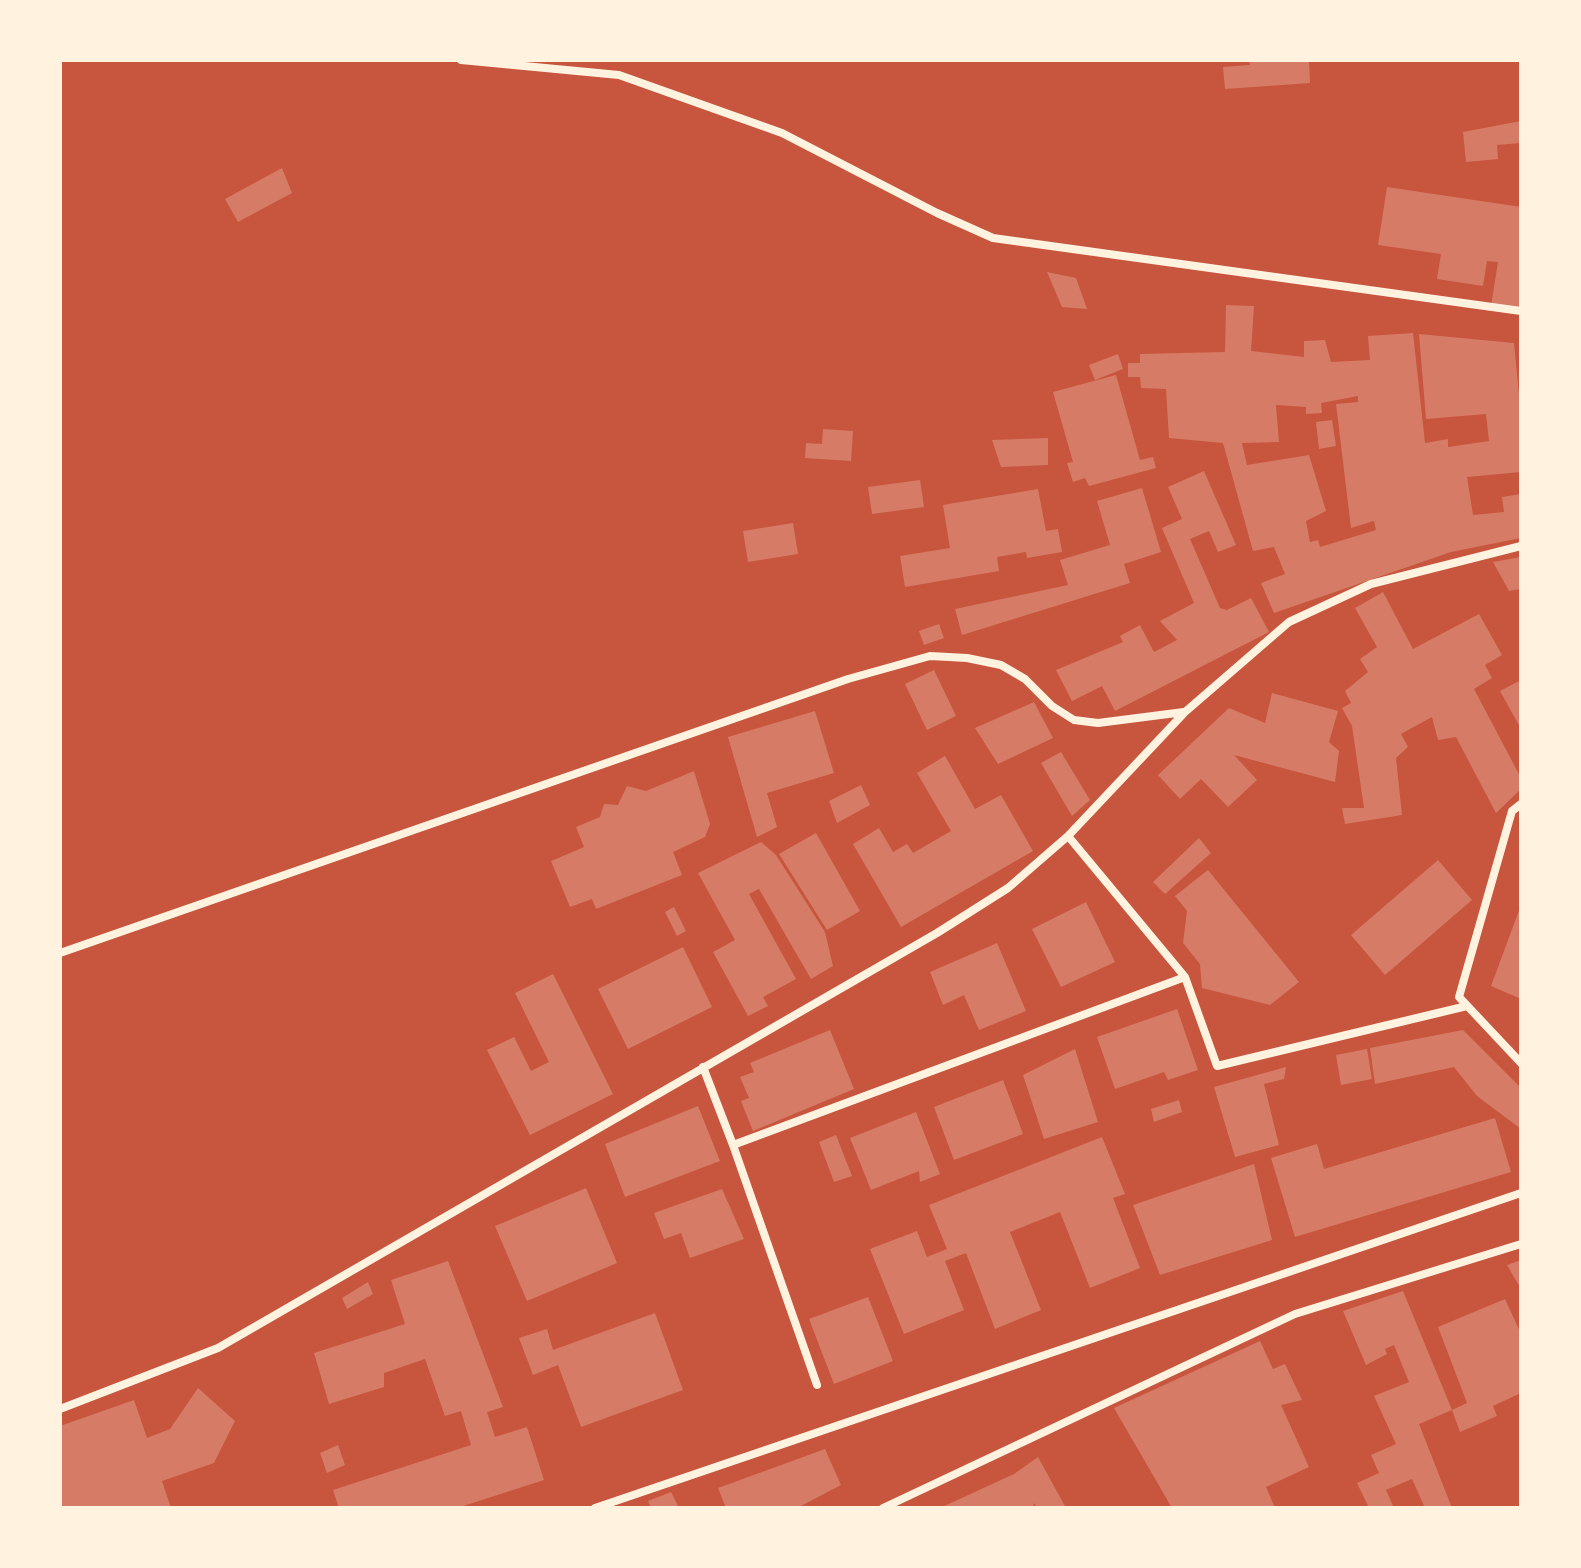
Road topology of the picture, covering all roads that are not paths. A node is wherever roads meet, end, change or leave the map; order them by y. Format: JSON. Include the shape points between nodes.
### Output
{"nodes":[{"id":1,"x":461,"y":60,"type":"edge"},
{"id":2,"x":1521,"y":311,"type":"edge"},
{"id":3,"x":1521,"y":546,"type":"edge"},
{"id":4,"x":1185,"y":712,"type":"junction"},
{"id":5,"x":1521,"y":804,"type":"edge"},
{"id":6,"x":1068,"y":836,"type":"junction"},
{"id":7,"x":60,"y":953,"type":"edge"},
{"id":8,"x":1185,"y":977,"type":"junction"},
{"id":9,"x":1467,"y":1006,"type":"junction"},
{"id":10,"x":1521,"y":1063,"type":"edge"},
{"id":11,"x":703,"y":1067,"type":"junction"},
{"id":12,"x":733,"y":1145,"type":"junction"},
{"id":13,"x":1521,"y":1193,"type":"edge"},
{"id":14,"x":1521,"y":1244,"type":"edge"},
{"id":15,"x":817,"y":1385,"type":"dead end"},
{"id":16,"x":60,"y":1409,"type":"edge"},
{"id":17,"x":595,"y":1508,"type":"edge"},
{"id":18,"x":883,"y":1508,"type":"edge"}],
"edges":[{"from":1,"to":2,"type":"street","via":[[619,75],[782,133],[993,238]]},
{"from":3,"to":4,"type":"street","via":[[1371,584],[1289,622]]},
{"from":4,"to":6,"type":"street"},
{"from":4,"to":7,"type":"street","via":[[1098,723],[1074,720],[1001,665],[930,656],[848,679]]},
{"from":5,"to":9,"type":"street","via":[[1512,811],[1459,997]]},
{"from":6,"to":8,"type":"street"},
{"from":6,"to":11,"type":"street","via":[[1008,888],[937,933]]},
{"from":8,"to":9,"type":"street","via":[[1217,1066]]},
{"from":8,"to":12,"type":"street"},
{"from":9,"to":10,"type":"street"},
{"from":11,"to":12,"type":"street"},
{"from":11,"to":16,"type":"street","via":[[218,1348]]},
{"from":12,"to":15,"type":"street"},
{"from":13,"to":17,"type":"street"},
{"from":14,"to":18,"type":"street","via":[[1295,1314]]}]}
